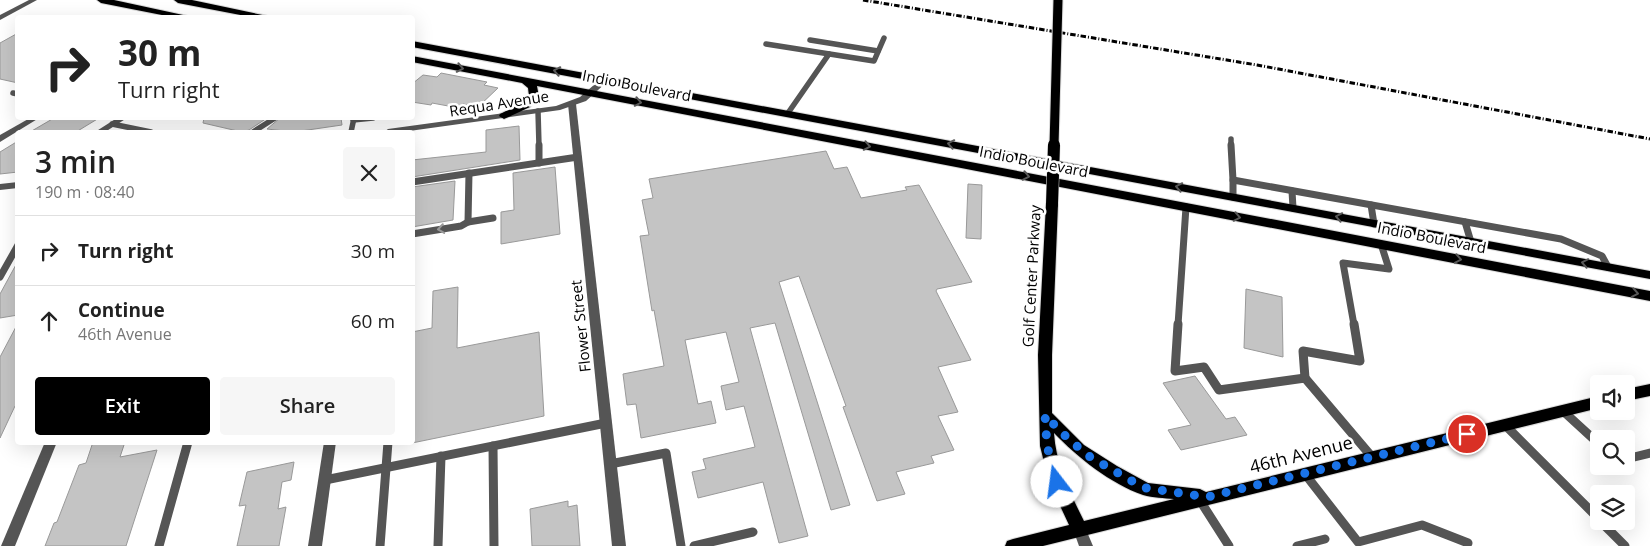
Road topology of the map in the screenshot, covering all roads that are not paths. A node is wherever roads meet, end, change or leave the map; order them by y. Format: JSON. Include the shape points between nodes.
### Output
{"nodes":[{"id":1,"x":34,"y":0,"type":"edge"},
{"id":2,"x":101,"y":0,"type":"edge"},
{"id":3,"x":178,"y":0,"type":"edge"},
{"id":4,"x":1058,"y":0,"type":"edge"},
{"id":5,"x":178,"y":15,"type":"edge"},
{"id":6,"x":257,"y":15,"type":"edge"},
{"id":7,"x":0,"y":18,"type":"edge"},
{"id":8,"x":884,"y":38,"type":"dead end"},
{"id":9,"x":810,"y":40,"type":"dead end"},
{"id":10,"x":766,"y":44,"type":"dead end"},
{"id":11,"x":415,"y":45,"type":"edge"},
{"id":12,"x":878,"y":51,"type":"junction"},
{"id":13,"x":829,"y":54,"type":"junction"},
{"id":14,"x":415,"y":60,"type":"edge"},
{"id":15,"x":524,"y":80,"type":"junction"},
{"id":16,"x":605,"y":80,"type":"junction"},
{"id":17,"x":590,"y":94,"type":"junction"},
{"id":18,"x":572,"y":104,"type":"junction"},
{"id":19,"x":538,"y":111,"type":"junction"},
{"id":20,"x":788,"y":113,"type":"junction"},
{"id":21,"x":504,"y":116,"type":"junction"},
{"id":22,"x":32,"y":120,"type":"edge"},
{"id":23,"x":119,"y":120,"type":"edge"},
{"id":24,"x":272,"y":120,"type":"edge"},
{"id":25,"x":112,"y":124,"type":"junction"},
{"id":26,"x":758,"y":125,"type":"junction"},
{"id":27,"x":872,"y":129,"type":"junction"},
{"id":28,"x":15,"y":130,"type":"edge"},
{"id":29,"x":15,"y":130,"type":"edge"},
{"id":30,"x":103,"y":130,"type":"edge"},
{"id":31,"x":141,"y":130,"type":"edge"},
{"id":32,"x":257,"y":130,"type":"edge"},
{"id":33,"x":402,"y":130,"type":"edge"},
{"id":34,"x":0,"y":139,"type":"edge"},
{"id":35,"x":1231,"y":139,"type":"dead end"},
{"id":36,"x":578,"y":157,"type":"junction"},
{"id":37,"x":539,"y":163,"type":"junction"},
{"id":38,"x":469,"y":173,"type":"junction"},
{"id":39,"x":1233,"y":180,"type":"junction"},
{"id":40,"x":415,"y":182,"type":"edge"},
{"id":41,"x":15,"y":185,"type":"edge"},
{"id":42,"x":0,"y":187,"type":"edge"},
{"id":43,"x":1292,"y":191,"type":"junction"},
{"id":44,"x":1233,"y":197,"type":"junction"},
{"id":45,"x":1371,"y":205,"type":"junction"},
{"id":46,"x":1186,"y":207,"type":"junction"},
{"id":47,"x":1293,"y":208,"type":"junction"},
{"id":48,"x":493,"y":218,"type":"dead end"},
{"id":49,"x":468,"y":222,"type":"junction"},
{"id":50,"x":1464,"y":222,"type":"junction"},
{"id":51,"x":1374,"y":224,"type":"junction"},
{"id":52,"x":415,"y":234,"type":"edge"},
{"id":53,"x":1471,"y":242,"type":"junction"},
{"id":54,"x":1381,"y":244,"type":"junction"},
{"id":55,"x":15,"y":250,"type":"edge"},
{"id":56,"x":1608,"y":267,"type":"junction"},
{"id":57,"x":1650,"y":275,"type":"edge"},
{"id":58,"x":0,"y":277,"type":"edge"},
{"id":59,"x":1650,"y":296,"type":"edge"},
{"id":60,"x":1305,"y":378,"type":"junction"},
{"id":61,"x":1650,"y":390,"type":"edge"},
{"id":62,"x":1635,"y":394,"type":"edge"},
{"id":63,"x":1590,"y":404,"type":"edge"},
{"id":64,"x":1563,"y":411,"type":"junction"},
{"id":65,"x":1045,"y":415,"type":"junction"},
{"id":66,"x":606,"y":423,"type":"junction"},
{"id":67,"x":1505,"y":425,"type":"junction"},
{"id":68,"x":1590,"y":436,"type":"edge"},
{"id":69,"x":50,"y":445,"type":"edge"},
{"id":70,"x":187,"y":445,"type":"edge"},
{"id":71,"x":330,"y":445,"type":"edge"},
{"id":72,"x":388,"y":445,"type":"edge"},
{"id":73,"x":493,"y":446,"type":"junction"},
{"id":74,"x":1650,"y":453,"type":"edge"},
{"id":75,"x":441,"y":456,"type":"junction"},
{"id":76,"x":1372,"y":457,"type":"junction"},
{"id":77,"x":1635,"y":457,"type":"edge"},
{"id":78,"x":610,"y":464,"type":"junction"},
{"id":79,"x":386,"y":468,"type":"junction"},
{"id":80,"x":1305,"y":474,"type":"junction"},
{"id":81,"x":324,"y":480,"type":"junction"},
{"id":82,"x":1203,"y":498,"type":"junction"},
{"id":83,"x":1590,"y":510,"type":"edge"},
{"id":84,"x":1079,"y":529,"type":"junction"},
{"id":85,"x":1610,"y":530,"type":"edge"},
{"id":86,"x":753,"y":532,"type":"dead end"},
{"id":87,"x":1325,"y":539,"type":"dead end"},
{"id":88,"x":1468,"y":543,"type":"dead end"},
{"id":89,"x":8,"y":546,"type":"edge"},
{"id":90,"x":159,"y":546,"type":"edge"},
{"id":91,"x":315,"y":546,"type":"edge"},
{"id":92,"x":380,"y":546,"type":"edge"},
{"id":93,"x":438,"y":546,"type":"edge"},
{"id":94,"x":494,"y":546,"type":"edge"},
{"id":95,"x":619,"y":546,"type":"edge"},
{"id":96,"x":681,"y":546,"type":"edge"},
{"id":97,"x":694,"y":546,"type":"edge"},
{"id":98,"x":1012,"y":546,"type":"edge"},
{"id":99,"x":1086,"y":546,"type":"edge"},
{"id":100,"x":1229,"y":546,"type":"edge"},
{"id":101,"x":1297,"y":546,"type":"edge"},
{"id":102,"x":1625,"y":546,"type":"edge"}],
"edges":[{"from":1,"to":7,"type":"street"},
{"from":2,"to":5,"type":"main road"},
{"from":3,"to":6,"type":"main road"},
{"from":4,"to":65,"type":"main road","name":"Golf Center Parkway","bridge":true},
{"from":8,"to":12,"type":"lane"},
{"from":9,"to":12,"type":"lane"},
{"from":10,"to":13,"type":"lane"},
{"from":16,"to":11,"type":"main road","name":"Indio Boulevard","one_way":true},
{"from":12,"to":13,"type":"lane","via":[[874,61]]},
{"from":13,"to":20,"type":"lane"},
{"from":14,"to":15,"type":"main road","name":"Indio Boulevard","one_way":true},
{"from":15,"to":17,"type":"main road","name":"Indio Boulevard"},
{"from":15,"to":21,"type":"main road","via":[[532,87],[534,96],[526,105]]},
{"from":16,"to":17,"type":"street","name":"Requa Avenue"},
{"from":16,"to":20,"type":"main road","name":"Indio Boulevard"},
{"from":17,"to":18,"type":"street","name":"Requa Avenue"},
{"from":17,"to":26,"type":"main road","name":"Indio Boulevard","one_way":true},
{"from":18,"to":19,"type":"street","name":"Requa Avenue"},
{"from":18,"to":36,"type":"street","name":"Flower Street"},
{"from":19,"to":21,"type":"street","name":"Requa Avenue"},
{"from":19,"to":37,"type":"lane"},
{"from":20,"to":27,"type":"main road","name":"Indio Boulevard"},
{"from":21,"to":33,"type":"street","name":"Requa Avenue"},
{"from":22,"to":28,"type":"street"},
{"from":23,"to":25,"type":"lane"},
{"from":24,"to":32,"type":"lane"},
{"from":25,"to":30,"type":"lane"},
{"from":25,"to":31,"type":"lane"},
{"from":26,"to":27,"type":"main road","via":[[803,126],[843,133]]},
{"from":26,"to":46,"type":"main road","name":"Indio Boulevard","one_way":true},
{"from":44,"to":27,"type":"main road","name":"Indio Boulevard","one_way":true},
{"from":29,"to":34,"type":"street"},
{"from":35,"to":39,"type":"lane"},
{"from":36,"to":37,"type":"lane"},
{"from":36,"to":66,"type":"street","name":"Flower Street"},
{"from":37,"to":38,"type":"lane"},
{"from":38,"to":40,"type":"lane"},
{"from":38,"to":49,"type":"lane"},
{"from":39,"to":43,"type":"lane"},
{"from":39,"to":44,"type":"lane"},
{"from":41,"to":42,"type":"street"},
{"from":43,"to":45,"type":"lane"},
{"from":43,"to":47,"type":"lane"},
{"from":44,"to":47,"type":"main road","name":"Indio Boulevard"},
{"from":45,"to":50,"type":"lane"},
{"from":45,"to":51,"type":"lane"},
{"from":46,"to":54,"type":"main road","name":"Indio Boulevard","one_way":true},
{"from":46,"to":60,"type":"lane","via":[[1176,371],[1204,367],[1220,390]]},
{"from":51,"to":47,"type":"main road","name":"Indio Boulevard","one_way":true},
{"from":48,"to":49,"type":"lane"},
{"from":49,"to":52,"type":"lane","one_way":true},
{"from":50,"to":53,"type":"lane"},
{"from":50,"to":56,"type":"lane","via":[[1561,240],[1602,256]]},
{"from":51,"to":53,"type":"main road","name":"Indio Boulevard"},
{"from":56,"to":53,"type":"main road","name":"Indio Boulevard","one_way":true},
{"from":54,"to":59,"type":"main road","name":"Indio Boulevard","one_way":true},
{"from":54,"to":60,"type":"lane","via":[[1390,269],[1343,263],[1360,361],[1303,352]]},
{"from":55,"to":58,"type":"lane"},
{"from":56,"to":57,"type":"main road","name":"Indio Boulevard"},
{"from":60,"to":76,"type":"lane"},
{"from":61,"to":62,"type":"main road"},
{"from":63,"to":64,"type":"main road","name":"46th Avenue"},
{"from":64,"to":67,"type":"main road","name":"46th Avenue"},
{"from":64,"to":68,"type":"lane"},
{"from":65,"to":82,"type":"main road","via":[[1079,449],[1121,476],[1146,488]]},
{"from":65,"to":84,"type":"main road","name":"Golf Center Parkway","via":[[1047,446],[1057,482]]},
{"from":66,"to":73,"type":"lane"},
{"from":66,"to":78,"type":"street","name":"Flower Street"},
{"from":67,"to":76,"type":"main road","name":"46th Avenue"},
{"from":67,"to":83,"type":"lane"},
{"from":69,"to":89,"type":"street"},
{"from":70,"to":90,"type":"lane"},
{"from":71,"to":81,"type":"street"},
{"from":72,"to":79,"type":"lane"},
{"from":73,"to":75,"type":"lane"},
{"from":73,"to":94,"type":"lane"},
{"from":74,"to":77,"type":"lane"},
{"from":75,"to":79,"type":"lane"},
{"from":75,"to":93,"type":"lane"},
{"from":76,"to":80,"type":"main road","name":"46th Avenue"},
{"from":78,"to":95,"type":"street","name":"Flower Street"},
{"from":78,"to":96,"type":"lane","via":[[666,453]]},
{"from":79,"to":81,"type":"lane"},
{"from":79,"to":92,"type":"lane"},
{"from":80,"to":82,"type":"main road","name":"46th Avenue"},
{"from":80,"to":88,"type":"lane","via":[[1358,542],[1422,524]]},
{"from":81,"to":91,"type":"street"},
{"from":82,"to":84,"type":"main road","name":"46th Avenue"},
{"from":82,"to":100,"type":"lane"},
{"from":84,"to":98,"type":"main road","name":"46th Avenue"},
{"from":84,"to":99,"type":"street","name":"Golf Center Parkway"},
{"from":85,"to":102,"type":"lane"},
{"from":86,"to":97,"type":"lane"},
{"from":87,"to":101,"type":"lane"}]}
